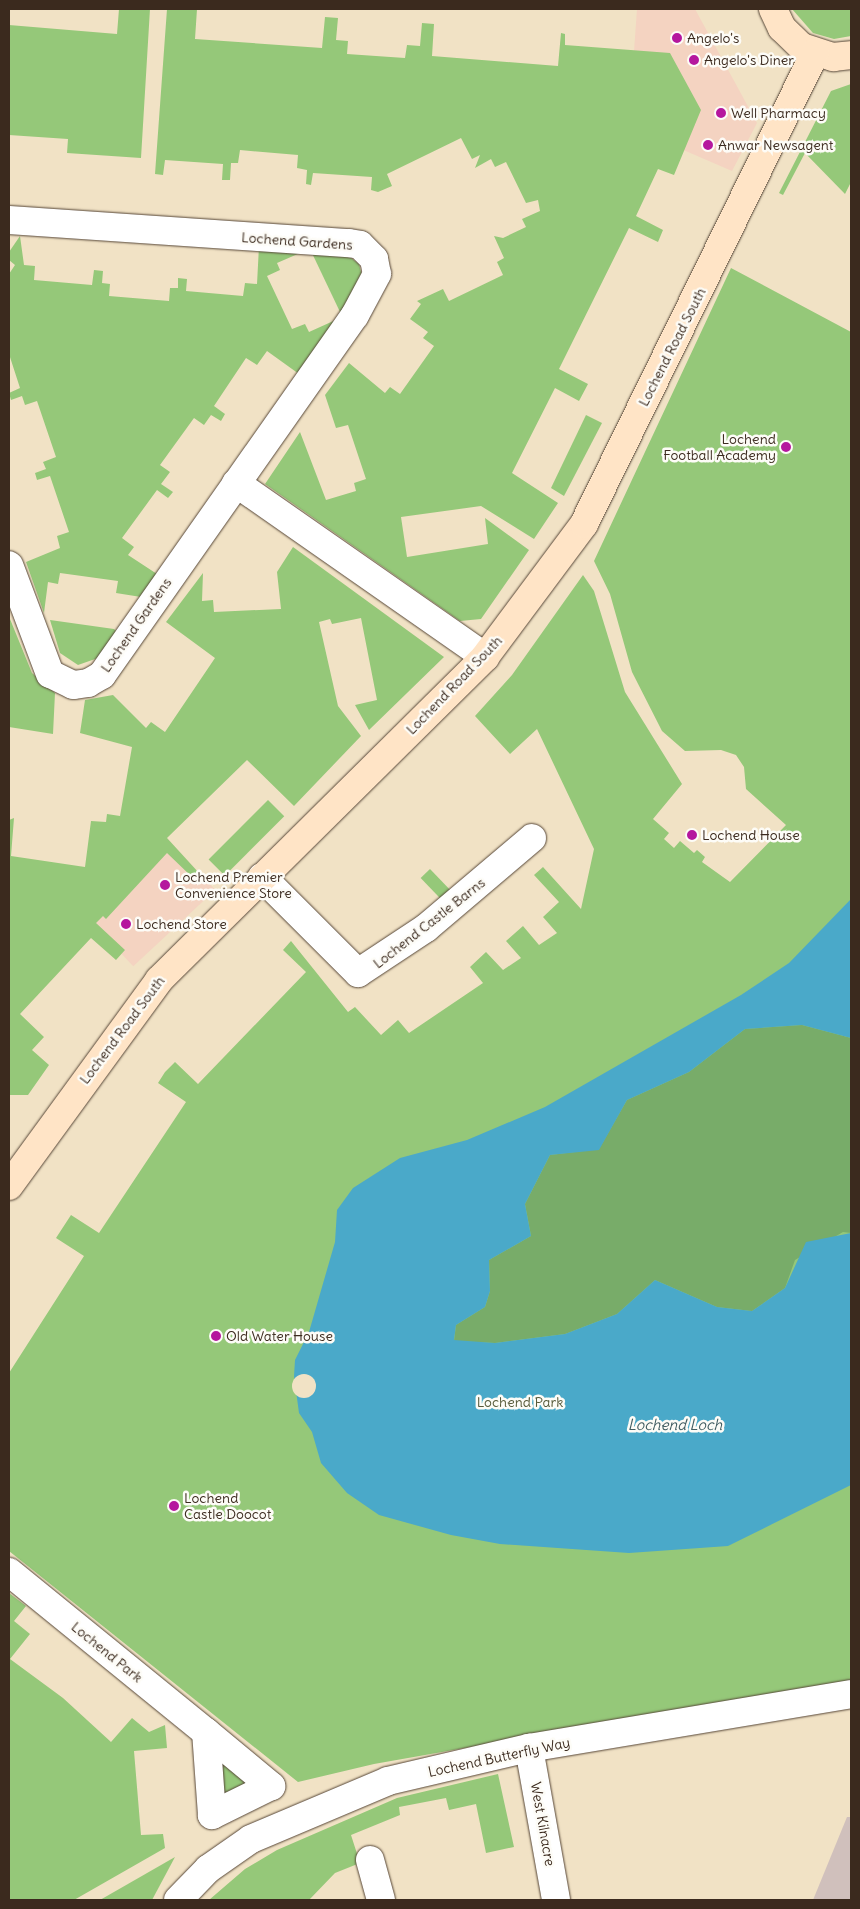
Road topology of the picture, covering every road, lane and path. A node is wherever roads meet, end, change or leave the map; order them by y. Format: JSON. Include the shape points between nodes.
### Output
{"nodes":[{"id":1,"x":773,"y":9,"type":"edge"},
{"id":2,"x":815,"y":53,"type":"junction"},
{"id":3,"x":851,"y":55,"type":"edge"},
{"id":4,"x":9,"y":220,"type":"edge"},
{"id":5,"x":236,"y":482,"type":"junction"},
{"id":6,"x":9,"y":565,"type":"edge"},
{"id":7,"x":485,"y":657,"type":"junction"},
{"id":8,"x":532,"y":838,"type":"dead end"},
{"id":9,"x":262,"y":877,"type":"junction"},
{"id":10,"x":9,"y":1186,"type":"edge"},
{"id":11,"x":9,"y":1572,"type":"edge"},
{"id":12,"x":851,"y":1694,"type":"edge"},
{"id":13,"x":206,"y":1732,"type":"dead end"},
{"id":14,"x":529,"y":1748,"type":"junction"},
{"id":15,"x":370,"y":1860,"type":"dead end"},
{"id":16,"x":178,"y":1900,"type":"edge"},
{"id":17,"x":380,"y":1900,"type":"edge"},
{"id":18,"x":556,"y":1900,"type":"edge"}],
"edges":[{"from":1,"to":2,"type":"street","via":[[791,39]]},
{"from":2,"to":3,"type":"street"},
{"from":2,"to":7,"type":"street","name":"Lochend Road South","via":[[604,490]]},
{"from":4,"to":5,"type":"street","name":"Lochend Gardens","via":[[349,243],[360,245],[374,259],[377,274],[370,290]]},
{"from":5,"to":6,"type":"street","name":"Lochend Gardens","via":[[102,674],[88,683],[64,683],[50,674]]},
{"from":5,"to":7,"type":"street"},
{"from":7,"to":9,"type":"street","name":"Lochend Road South"},
{"from":8,"to":9,"type":"street","name":"Lochend Castle Barns","via":[[426,928],[358,972]]},
{"from":9,"to":10,"type":"street","name":"Lochend Road South","via":[[146,994]]},
{"from":11,"to":13,"type":"street","name":"Lochend Park"},
{"from":12,"to":14,"type":"street","name":"Lochend Butterfly Way"},
{"from":14,"to":16,"type":"street","name":"Lochend Butterfly Way","via":[[388,1781],[315,1809],[230,1852]]},
{"from":14,"to":18,"type":"street","name":"West Kilnacre"},
{"from":15,"to":17,"type":"street"}]}
